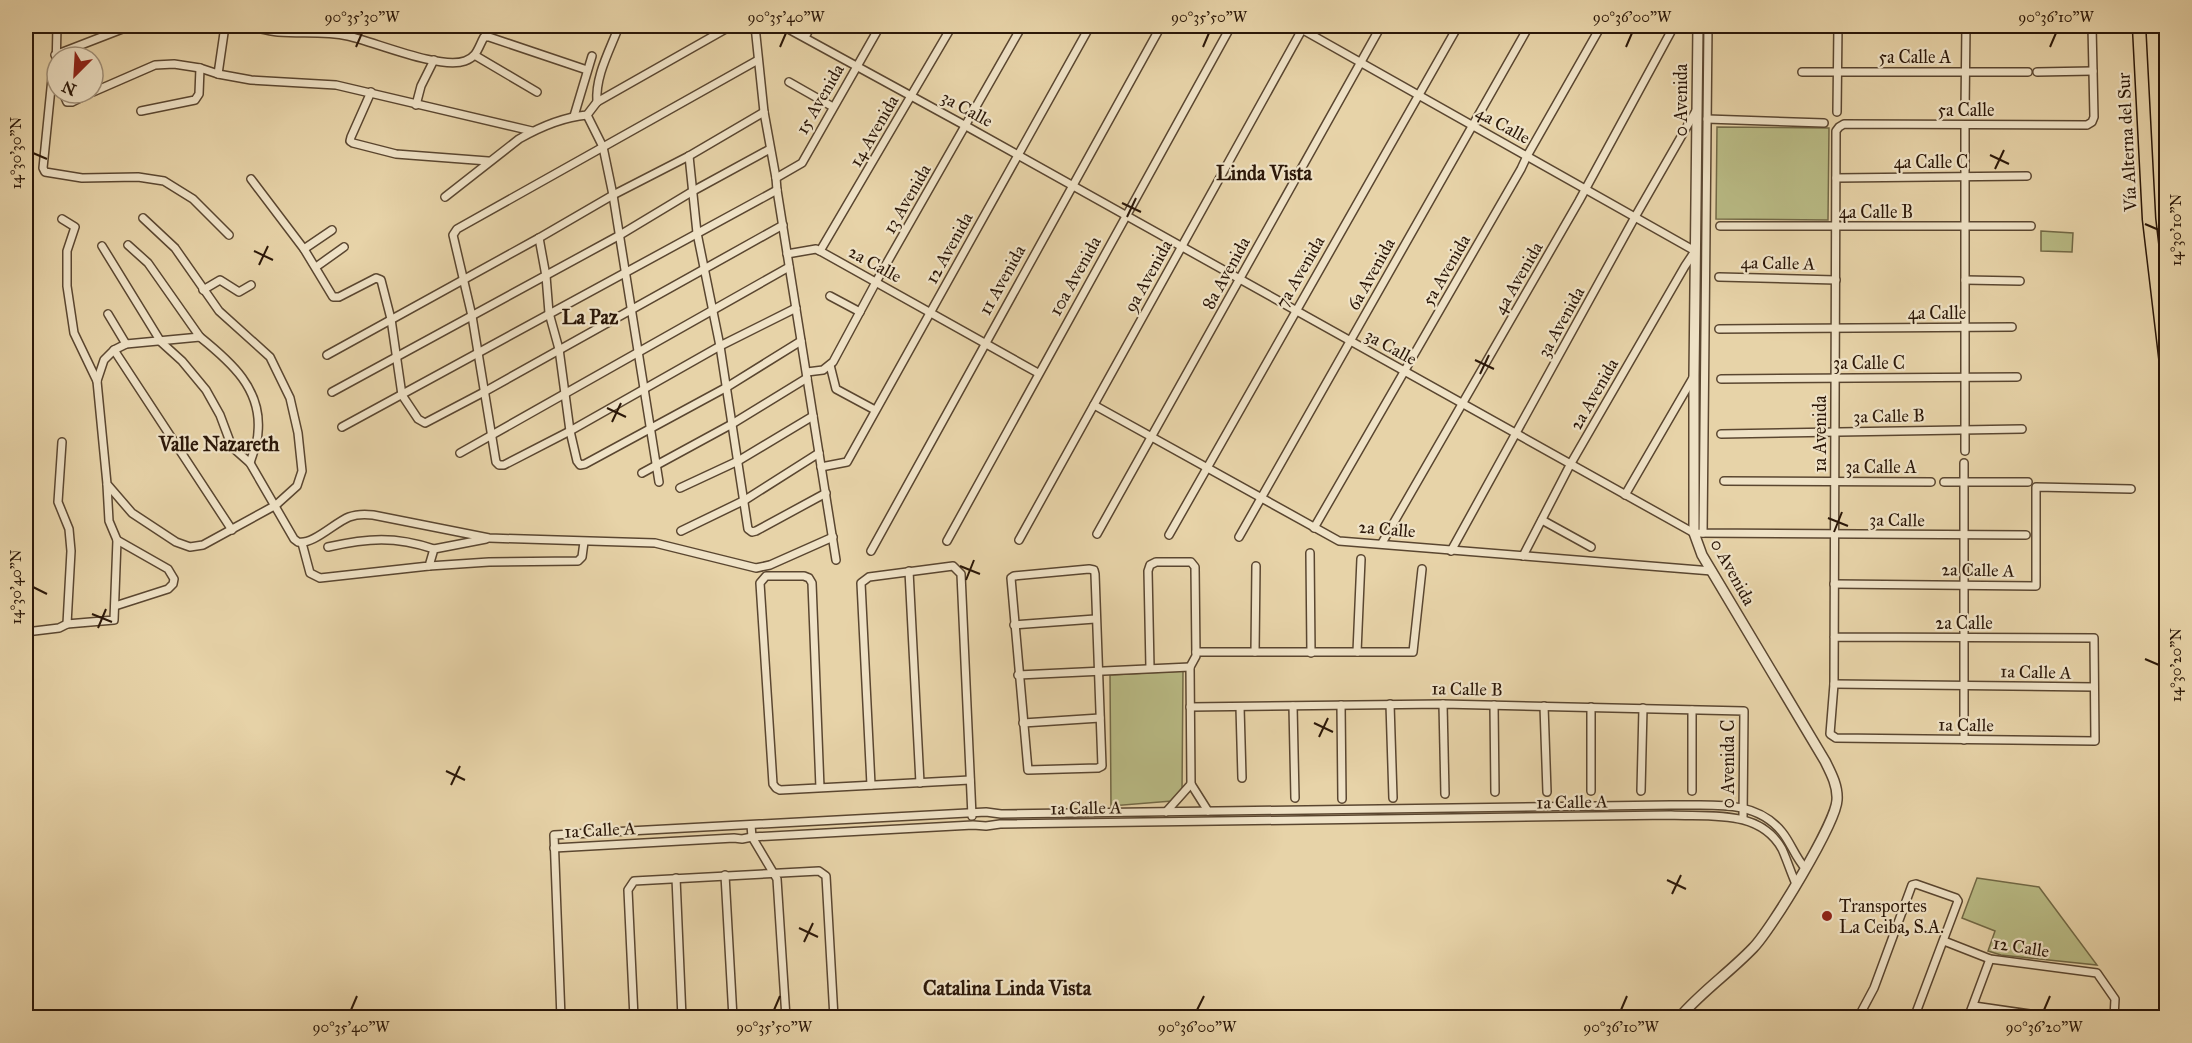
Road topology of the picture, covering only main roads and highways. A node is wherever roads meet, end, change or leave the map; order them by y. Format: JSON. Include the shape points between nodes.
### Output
{"nodes":[{"id":1,"x":2139,"y":26,"type":"edge"},
{"id":2,"x":2148,"y":26,"type":"edge"},
{"id":3,"x":2166,"y":305,"type":"edge"},
{"id":4,"x":2166,"y":363,"type":"edge"}],
"edges":[{"from":1,"to":4,"type":"highway","name":"Vía Alterna del Sur","via":[[2149,219]]},
{"from":2,"to":3,"type":"highway","name":"Vía Alterna del Sur","via":[[2149,107]]}]}
